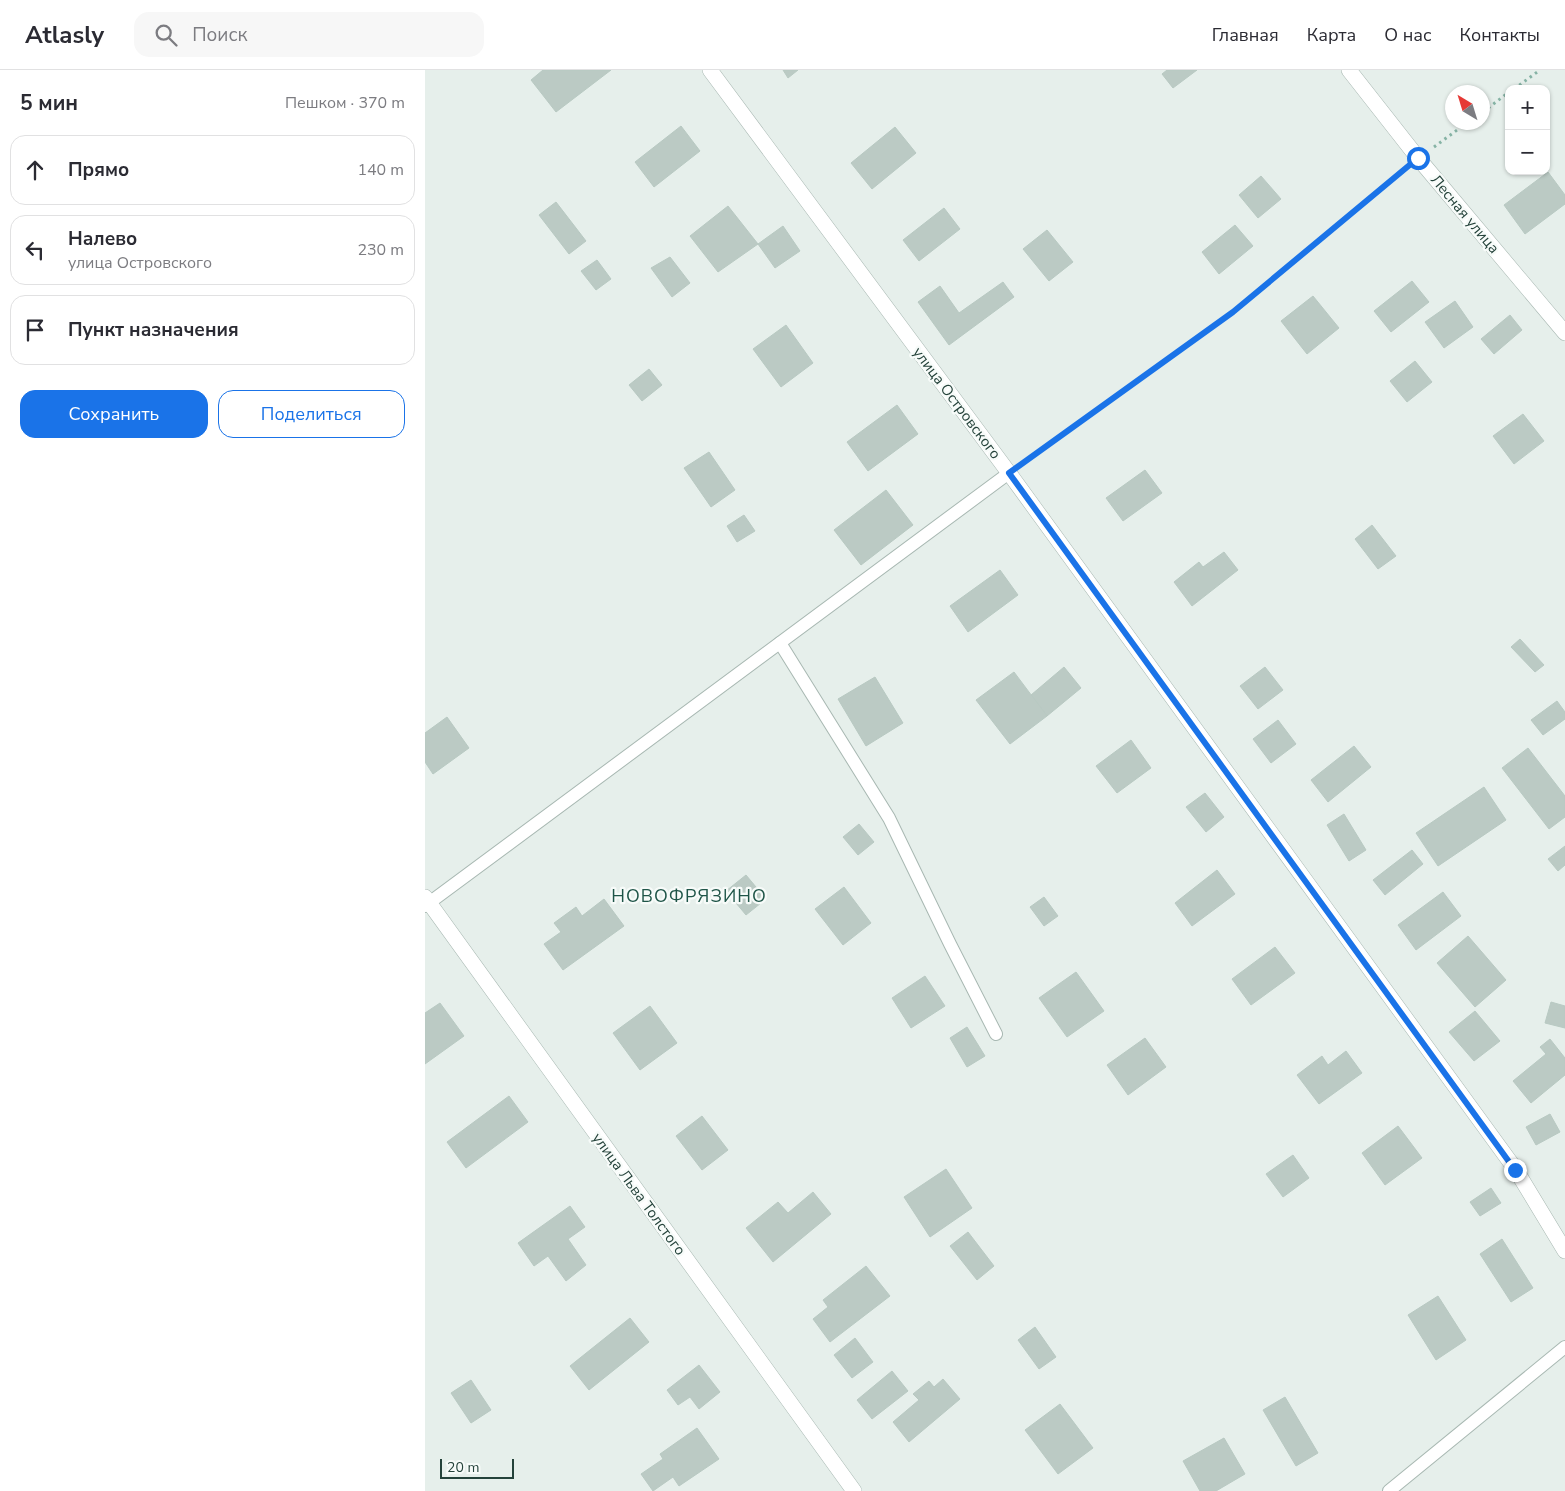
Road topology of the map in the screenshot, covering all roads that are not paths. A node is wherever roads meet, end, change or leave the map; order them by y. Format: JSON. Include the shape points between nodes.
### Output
{"nodes":[{"id":1,"x":710,"y":70,"type":"edge"},
{"id":2,"x":1349,"y":70,"type":"edge"},
{"id":3,"x":1565,"y":333,"type":"edge"},
{"id":4,"x":1009,"y":473,"type":"junction"},
{"id":5,"x":780,"y":643,"type":"junction"},
{"id":6,"x":427,"y":902,"type":"edge"},
{"id":7,"x":996,"y":1034,"type":"dead end"},
{"id":8,"x":1565,"y":1251,"type":"edge"},
{"id":9,"x":1565,"y":1347,"type":"edge"},
{"id":10,"x":854,"y":1491,"type":"edge"},
{"id":11,"x":1389,"y":1491,"type":"edge"}],
"edges":[{"from":1,"to":4,"type":"street","name":"улица Островского"},
{"from":2,"to":3,"type":"street","name":"Лесная улица","via":[[1418,158]]},
{"from":4,"to":5,"type":"lane"},
{"from":4,"to":8,"type":"street","name":"улица Островского","via":[[1515,1170]]},
{"from":5,"to":6,"type":"lane"},
{"from":5,"to":7,"type":"lane","via":[[889,818]]},
{"from":6,"to":10,"type":"street","name":"улица Льва Толстого"},
{"from":9,"to":11,"type":"lane"}]}
